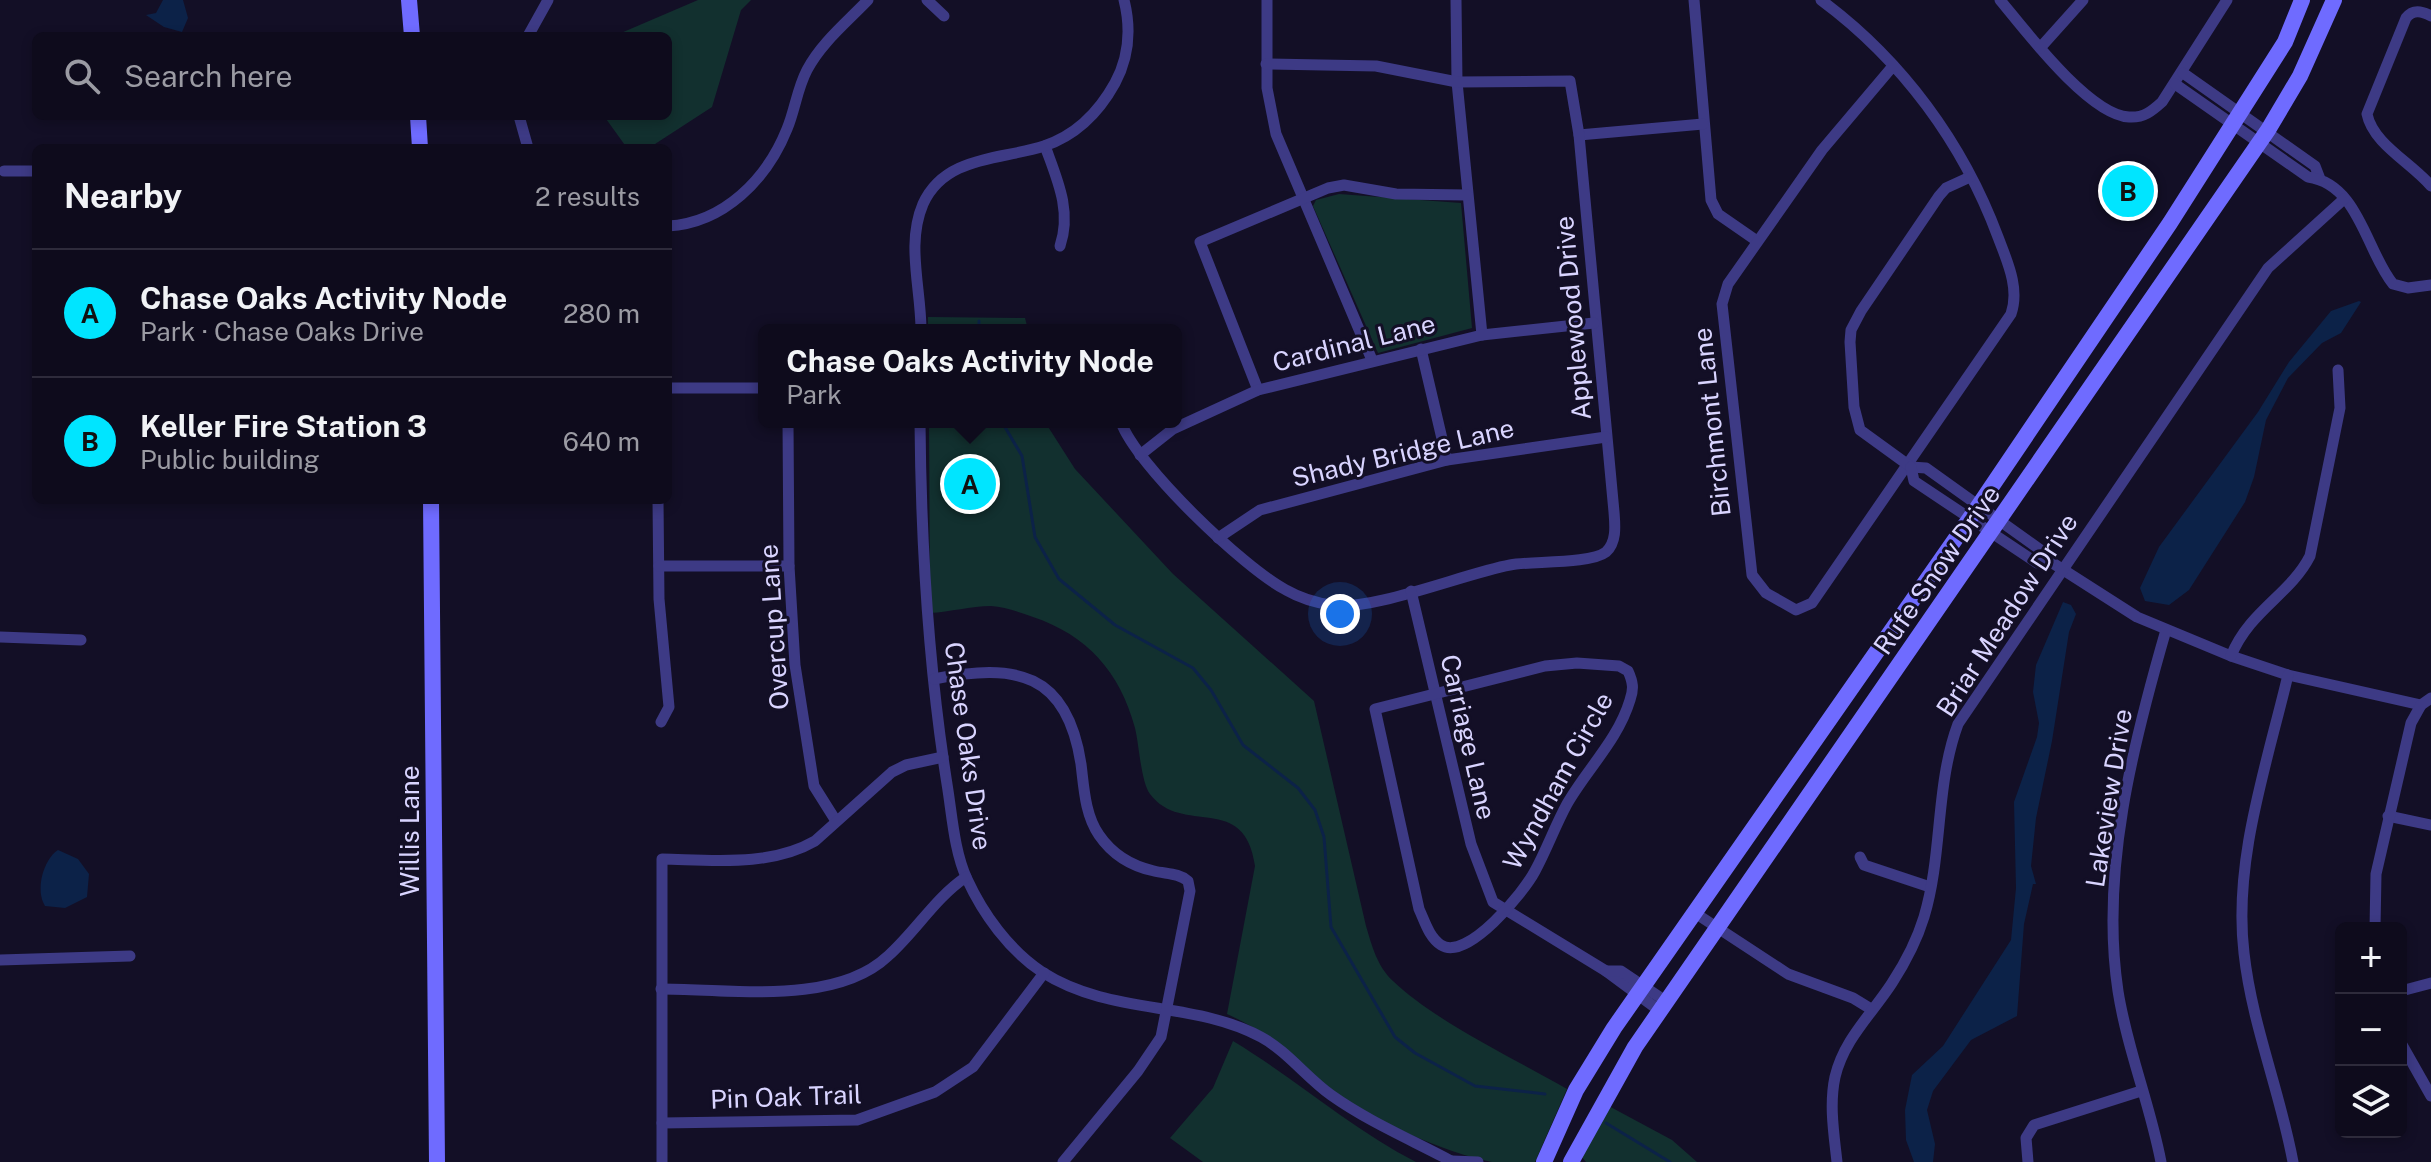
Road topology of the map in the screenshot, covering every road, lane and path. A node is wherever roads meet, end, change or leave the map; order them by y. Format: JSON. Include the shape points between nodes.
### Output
{"nodes":[{"id":1,"x":409,"y":0,"type":"edge"},
{"id":2,"x":548,"y":0,"type":"edge"},
{"id":3,"x":868,"y":0,"type":"edge"},
{"id":4,"x":927,"y":0,"type":"edge"},
{"id":5,"x":1124,"y":0,"type":"edge"},
{"id":6,"x":1267,"y":0,"type":"edge"},
{"id":7,"x":1456,"y":0,"type":"edge"},
{"id":8,"x":1694,"y":0,"type":"edge"},
{"id":9,"x":1821,"y":0,"type":"edge"},
{"id":10,"x":2000,"y":0,"type":"edge"},
{"id":11,"x":2083,"y":0,"type":"edge"},
{"id":12,"x":2227,"y":0,"type":"edge"},
{"id":13,"x":2302,"y":0,"type":"edge"},
{"id":14,"x":2334,"y":0,"type":"edge"},
{"id":15,"x":944,"y":16,"type":"dead end"},
{"id":16,"x":2431,"y":16,"type":"edge"},
{"id":17,"x":412,"y":32,"type":"edge"},
{"id":18,"x":530,"y":32,"type":"edge"},
{"id":19,"x":2040,"y":48,"type":"junction"},
{"id":20,"x":1266,"y":64,"type":"junction"},
{"id":21,"x":1893,"y":66,"type":"junction"},
{"id":22,"x":2183,"y":73,"type":"junction"},
{"id":23,"x":1457,"y":82,"type":"junction"},
{"id":24,"x":2175,"y":84,"type":"junction"},
{"id":25,"x":2237,"y":118,"type":"junction"},
{"id":26,"x":418,"y":120,"type":"edge"},
{"id":27,"x":520,"y":120,"type":"edge"},
{"id":28,"x":1703,"y":124,"type":"junction"},
{"id":29,"x":1579,"y":135,"type":"junction"},
{"id":30,"x":2264,"y":136,"type":"junction"},
{"id":31,"x":420,"y":144,"type":"edge"},
{"id":32,"x":527,"y":144,"type":"edge"},
{"id":33,"x":1045,"y":146,"type":"junction"},
{"id":34,"x":4,"y":171,"type":"dead end"},
{"id":35,"x":32,"y":171,"type":"edge"},
{"id":36,"x":1970,"y":177,"type":"junction"},
{"id":37,"x":2431,"y":186,"type":"edge"},
{"id":38,"x":1467,"y":195,"type":"junction"},
{"id":39,"x":1303,"y":199,"type":"junction"},
{"id":40,"x":2344,"y":199,"type":"junction"},
{"id":41,"x":672,"y":225,"type":"edge"},
{"id":42,"x":1757,"y":241,"type":"junction"},
{"id":43,"x":1060,"y":246,"type":"dead end"},
{"id":44,"x":2431,"y":285,"type":"edge"},
{"id":45,"x":1594,"y":323,"type":"junction"},
{"id":46,"x":921,"y":324,"type":"edge"},
{"id":47,"x":1482,"y":335,"type":"junction"},
{"id":48,"x":1421,"y":349,"type":"junction"},
{"id":49,"x":1372,"y":360,"type":"junction"},
{"id":50,"x":2338,"y":370,"type":"dead end"},
{"id":51,"x":672,"y":388,"type":"edge"},
{"id":52,"x":758,"y":388,"type":"edge"},
{"id":53,"x":1258,"y":390,"type":"junction"},
{"id":54,"x":1182,"y":425,"type":"edge"},
{"id":55,"x":788,"y":428,"type":"edge"},
{"id":56,"x":920,"y":428,"type":"edge"},
{"id":57,"x":1123,"y":428,"type":"edge"},
{"id":58,"x":1175,"y":428,"type":"edge"},
{"id":59,"x":1606,"y":437,"type":"junction"},
{"id":60,"x":1140,"y":455,"type":"junction"},
{"id":61,"x":1447,"y":460,"type":"junction"},
{"id":62,"x":1909,"y":465,"type":"junction"},
{"id":63,"x":431,"y":504,"type":"edge"},
{"id":64,"x":658,"y":504,"type":"edge"},
{"id":65,"x":1975,"y":511,"type":"junction"},
{"id":66,"x":1996,"y":527,"type":"junction"},
{"id":67,"x":1218,"y":538,"type":"junction"},
{"id":68,"x":659,"y":566,"type":"junction"},
{"id":69,"x":789,"y":566,"type":"junction"},
{"id":70,"x":2056,"y":566,"type":"junction"},
{"id":71,"x":1411,"y":591,"type":"junction"},
{"id":72,"x":2166,"y":630,"type":"junction"},
{"id":73,"x":0,"y":637,"type":"edge"},
{"id":74,"x":81,"y":640,"type":"dead end"},
{"id":75,"x":2231,"y":656,"type":"junction"},
{"id":76,"x":2288,"y":675,"type":"junction"},
{"id":77,"x":934,"y":679,"type":"junction"},
{"id":78,"x":1435,"y":694,"type":"junction"},
{"id":79,"x":2426,"y":702,"type":"edge"},
{"id":80,"x":661,"y":722,"type":"dead end"},
{"id":81,"x":943,"y":757,"type":"junction"},
{"id":82,"x":1790,"y":778,"type":"junction"},
{"id":83,"x":1811,"y":794,"type":"junction"},
{"id":84,"x":2388,"y":816,"type":"junction"},
{"id":85,"x":836,"y":821,"type":"junction"},
{"id":86,"x":2431,"y":825,"type":"edge"},
{"id":87,"x":1860,"y":857,"type":"dead end"},
{"id":88,"x":966,"y":877,"type":"junction"},
{"id":89,"x":1930,"y":887,"type":"junction"},
{"id":90,"x":1503,"y":911,"type":"junction"},
{"id":91,"x":1695,"y":913,"type":"junction"},
{"id":92,"x":2375,"y":922,"type":"edge"},
{"id":93,"x":1721,"y":928,"type":"junction"},
{"id":94,"x":130,"y":956,"type":"dead end"},
{"id":95,"x":0,"y":960,"type":"edge"},
{"id":96,"x":1044,"y":973,"type":"junction"},
{"id":97,"x":2431,"y":983,"type":"edge"},
{"id":98,"x":661,"y":989,"type":"junction"},
{"id":99,"x":2407,"y":989,"type":"edge"},
{"id":100,"x":1641,"y":991,"type":"junction"},
{"id":101,"x":1664,"y":1006,"type":"junction"},
{"id":102,"x":1871,"y":1009,"type":"junction"},
{"id":103,"x":1167,"y":1011,"type":"junction"},
{"id":104,"x":2407,"y":1054,"type":"edge"},
{"id":105,"x":2141,"y":1091,"type":"junction"},
{"id":106,"x":2431,"y":1096,"type":"edge"},
{"id":107,"x":662,"y":1123,"type":"junction"},
{"id":108,"x":437,"y":1162,"type":"edge"},
{"id":109,"x":662,"y":1162,"type":"edge"},
{"id":110,"x":1063,"y":1162,"type":"edge"},
{"id":111,"x":1452,"y":1162,"type":"edge"},
{"id":112,"x":1478,"y":1162,"type":"edge"},
{"id":113,"x":1544,"y":1162,"type":"edge"},
{"id":114,"x":1571,"y":1162,"type":"edge"},
{"id":115,"x":1837,"y":1162,"type":"edge"},
{"id":116,"x":2028,"y":1162,"type":"edge"},
{"id":117,"x":2161,"y":1162,"type":"edge"},
{"id":118,"x":2293,"y":1162,"type":"edge"}],
"edges":[{"from":1,"to":17,"type":"main road"},
{"from":2,"to":18,"type":"street"},
{"from":3,"to":41,"type":"street","via":[[806,71],[779,147],[751,186],[717,212]]},
{"from":4,"to":15,"type":"street"},
{"from":5,"to":33,"type":"street","via":[[1128,38],[1122,68],[1104,103],[1072,133]]},
{"from":6,"to":20,"type":"street"},
{"from":7,"to":23,"type":"street"},
{"from":8,"to":28,"type":"street"},
{"from":9,"to":21,"type":"street"},
{"from":10,"to":19,"type":"street"},
{"from":11,"to":19,"type":"street"},
{"from":12,"to":22,"type":"street"},
{"from":13,"to":25,"type":"main road","name":"Rufe Snow Drive","via":[[2285,42]]},
{"from":14,"to":30,"type":"main road","name":"Rufe Snow Drive","via":[[2300,76]]},
{"from":16,"to":37,"type":"street","via":[[2422,11],[2406,18],[2367,114],[2379,138]]},
{"from":19,"to":24,"type":"street","via":[[2093,99],[2125,117],[2148,114]]},
{"from":20,"to":23,"type":"street","via":[[1376,66]]},
{"from":20,"to":39,"type":"street","via":[[1268,107]]},
{"from":21,"to":36,"type":"street","via":[[1937,117]]},
{"from":21,"to":42,"type":"street","name":"Birchmont Lane","via":[[1822,150]]},
{"from":22,"to":24,"type":"street"},
{"from":22,"to":25,"type":"street"},
{"from":23,"to":29,"type":"street","name":"Applewood Drive","via":[[1570,81]]},
{"from":23,"to":38,"type":"street"},
{"from":24,"to":25,"type":"street"},
{"from":25,"to":30,"type":"street"},
{"from":25,"to":65,"type":"main road","name":"Rufe Snow Drive"},
{"from":26,"to":31,"type":"main road"},
{"from":27,"to":32,"type":"street"},
{"from":28,"to":29,"type":"street"},
{"from":28,"to":42,"type":"street","via":[[1714,208]]},
{"from":29,"to":45,"type":"street","name":"Applewood Drive"},
{"from":30,"to":40,"type":"street","via":[[2315,166],[2320,179]]},
{"from":30,"to":66,"type":"main road","name":"Rufe Snow Drive"},
{"from":33,"to":43,"type":"street","via":[[1062,192],[1066,228]]},
{"from":33,"to":46,"type":"street","via":[[966,163],[940,180],[925,201],[914,241]]},
{"from":34,"to":35,"type":"street"},
{"from":36,"to":62,"type":"street","via":[[2001,245],[2015,303]]},
{"from":36,"to":62,"type":"street","via":[[1939,196],[1851,330],[1856,422],[1869,438]]},
{"from":38,"to":39,"type":"street","via":[[1396,194],[1344,185]]},
{"from":38,"to":47,"type":"street"},
{"from":39,"to":49,"type":"street"},
{"from":39,"to":53,"type":"street","via":[[1200,242]]},
{"from":40,"to":44,"type":"street","via":[[2393,284]]},
{"from":40,"to":70,"type":"street","name":"Briar Meadow Drive","via":[[2268,268]]},
{"from":42,"to":62,"type":"street","name":"Birchmont Lane","via":[[1728,284],[1722,304],[1757,585],[1783,605],[1801,610],[1812,603]]},
{"from":45,"to":47,"type":"street","name":"Cardinal Lane"},
{"from":45,"to":59,"type":"street","name":"Applewood Drive"},
{"from":47,"to":48,"type":"street","name":"Cardinal Lane"},
{"from":48,"to":49,"type":"street","name":"Cardinal Lane"},
{"from":48,"to":61,"type":"street"},
{"from":49,"to":53,"type":"street","name":"Cardinal Lane"},
{"from":50,"to":75,"type":"street","via":[[2340,408],[2310,556],[2297,576],[2249,622]]},
{"from":51,"to":52,"type":"street"},
{"from":53,"to":54,"type":"street","name":"Cardinal Lane"},
{"from":55,"to":69,"type":"street","name":"Overcup Lane"},
{"from":56,"to":77,"type":"street","name":"Chase Oaks Drive","via":[[921,522]]},
{"from":57,"to":60,"type":"street"},
{"from":58,"to":60,"type":"street","name":"Cardinal Lane"},
{"from":59,"to":61,"type":"street","name":"Shady Bridge Lane"},
{"from":59,"to":71,"type":"street","name":"Applewood Drive","via":[[1615,528],[1608,549],[1590,557],[1509,565]]},
{"from":60,"to":67,"type":"street"},
{"from":61,"to":67,"type":"street","name":"Shady Bridge Lane","via":[[1260,510]]},
{"from":62,"to":65,"type":"street","via":[[1926,468]]},
{"from":63,"to":108,"type":"main road","name":"Willis Lane"},
{"from":64,"to":68,"type":"street"},
{"from":65,"to":66,"type":"street"},
{"from":65,"to":82,"type":"main road","name":"Rufe Snow Drive"},
{"from":66,"to":70,"type":"street","via":[[2042,551]]},
{"from":66,"to":83,"type":"main road","name":"Rufe Snow Drive"},
{"from":67,"to":71,"type":"street","via":[[1269,580],[1336,606]]},
{"from":68,"to":69,"type":"street"},
{"from":68,"to":80,"type":"street","via":[[669,707]]},
{"from":69,"to":85,"type":"street","name":"Overcup Lane","via":[[795,665],[810,772],[820,800]]},
{"from":70,"to":72,"type":"street"},
{"from":70,"to":89,"type":"street","name":"Briar Meadow Drive","via":[[1958,724],[1943,773]]},
{"from":71,"to":78,"type":"street","name":"Carriage Lane"},
{"from":72,"to":75,"type":"street"},
{"from":72,"to":105,"type":"street","name":"Lakeview Drive","via":[[2148,694],[2115,883],[2118,987]]},
{"from":73,"to":74,"type":"street"},
{"from":75,"to":76,"type":"street"},
{"from":76,"to":79,"type":"street"},
{"from":76,"to":118,"type":"street","via":[[2250,838],[2242,921],[2256,1020]]},
{"from":77,"to":81,"type":"street","name":"Chase Oaks Drive"},
{"from":77,"to":103,"type":"street","via":[[1001,672],[1042,686],[1071,720],[1086,803],[1099,834],[1120,857],[1188,881]]},
{"from":78,"to":90,"type":"street","name":"Carriage Lane","via":[[1475,857],[1493,902]]},
{"from":78,"to":90,"type":"street","via":[[1375,709],[1419,909],[1440,945],[1456,949]]},
{"from":78,"to":90,"type":"street","name":"Wyndham Circle","via":[[1577,663],[1619,666],[1632,679],[1616,733],[1566,805],[1534,873]]},
{"from":79,"to":84,"type":"street","via":[[2411,723]]},
{"from":81,"to":85,"type":"street","via":[[892,772]]},
{"from":81,"to":88,"type":"street","name":"Chase Oaks Drive"},
{"from":82,"to":83,"type":"main road"},
{"from":82,"to":91,"type":"main road","name":"Rufe Snow Drive"},
{"from":83,"to":93,"type":"main road","name":"Rufe Snow Drive"},
{"from":84,"to":86,"type":"street"},
{"from":84,"to":92,"type":"street","via":[[2376,874]]},
{"from":85,"to":98,"type":"street","via":[[815,841],[784,854],[662,859]]},
{"from":87,"to":89,"type":"street","via":[[1864,865]]},
{"from":88,"to":96,"type":"street","name":"Chase Oaks Drive","via":[[997,929]]},
{"from":88,"to":98,"type":"street","via":[[942,895],[888,956],[851,979],[826,988]]},
{"from":89,"to":102,"type":"street","name":"Briar Meadow Drive","via":[[1909,952]]},
{"from":90,"to":100,"type":"street","name":"Carriage Lane","via":[[1606,971],[1621,971]]},
{"from":91,"to":93,"type":"street"},
{"from":91,"to":100,"type":"main road","name":"Rufe Snow Drive"},
{"from":93,"to":101,"type":"main road","name":"Rufe Snow Drive"},
{"from":93,"to":102,"type":"street","via":[[1788,974]]},
{"from":94,"to":95,"type":"street"},
{"from":96,"to":103,"type":"street","name":"Chase Oaks Drive","via":[[1111,1001]]},
{"from":96,"to":107,"type":"street","name":"Pin Oak Trail","via":[[973,1067],[921,1098],[857,1120]]},
{"from":97,"to":99,"type":"street"},
{"from":98,"to":107,"type":"street"},
{"from":100,"to":101,"type":"street","name":"Carriage Lane"},
{"from":100,"to":113,"type":"main road","name":"Rufe Snow Drive","via":[[1576,1090]]},
{"from":101,"to":114,"type":"main road","name":"Rufe Snow Drive","via":[[1613,1082]]},
{"from":102,"to":115,"type":"street","name":"Briar Meadow Drive","via":[[1836,1073],[1832,1109]]},
{"from":103,"to":110,"type":"street","via":[[1161,1037],[1138,1071]]},
{"from":103,"to":111,"type":"street","name":"Chase Oaks Drive","via":[[1221,1020],[1264,1038],[1346,1105]]},
{"from":104,"to":106,"type":"street"},
{"from":105,"to":116,"type":"street","via":[[2034,1125],[2026,1138]]},
{"from":105,"to":117,"type":"street","name":"Lakeview Drive"},
{"from":107,"to":109,"type":"street"},
{"from":111,"to":112,"type":"street","name":"Chase Oaks Drive"}]}
